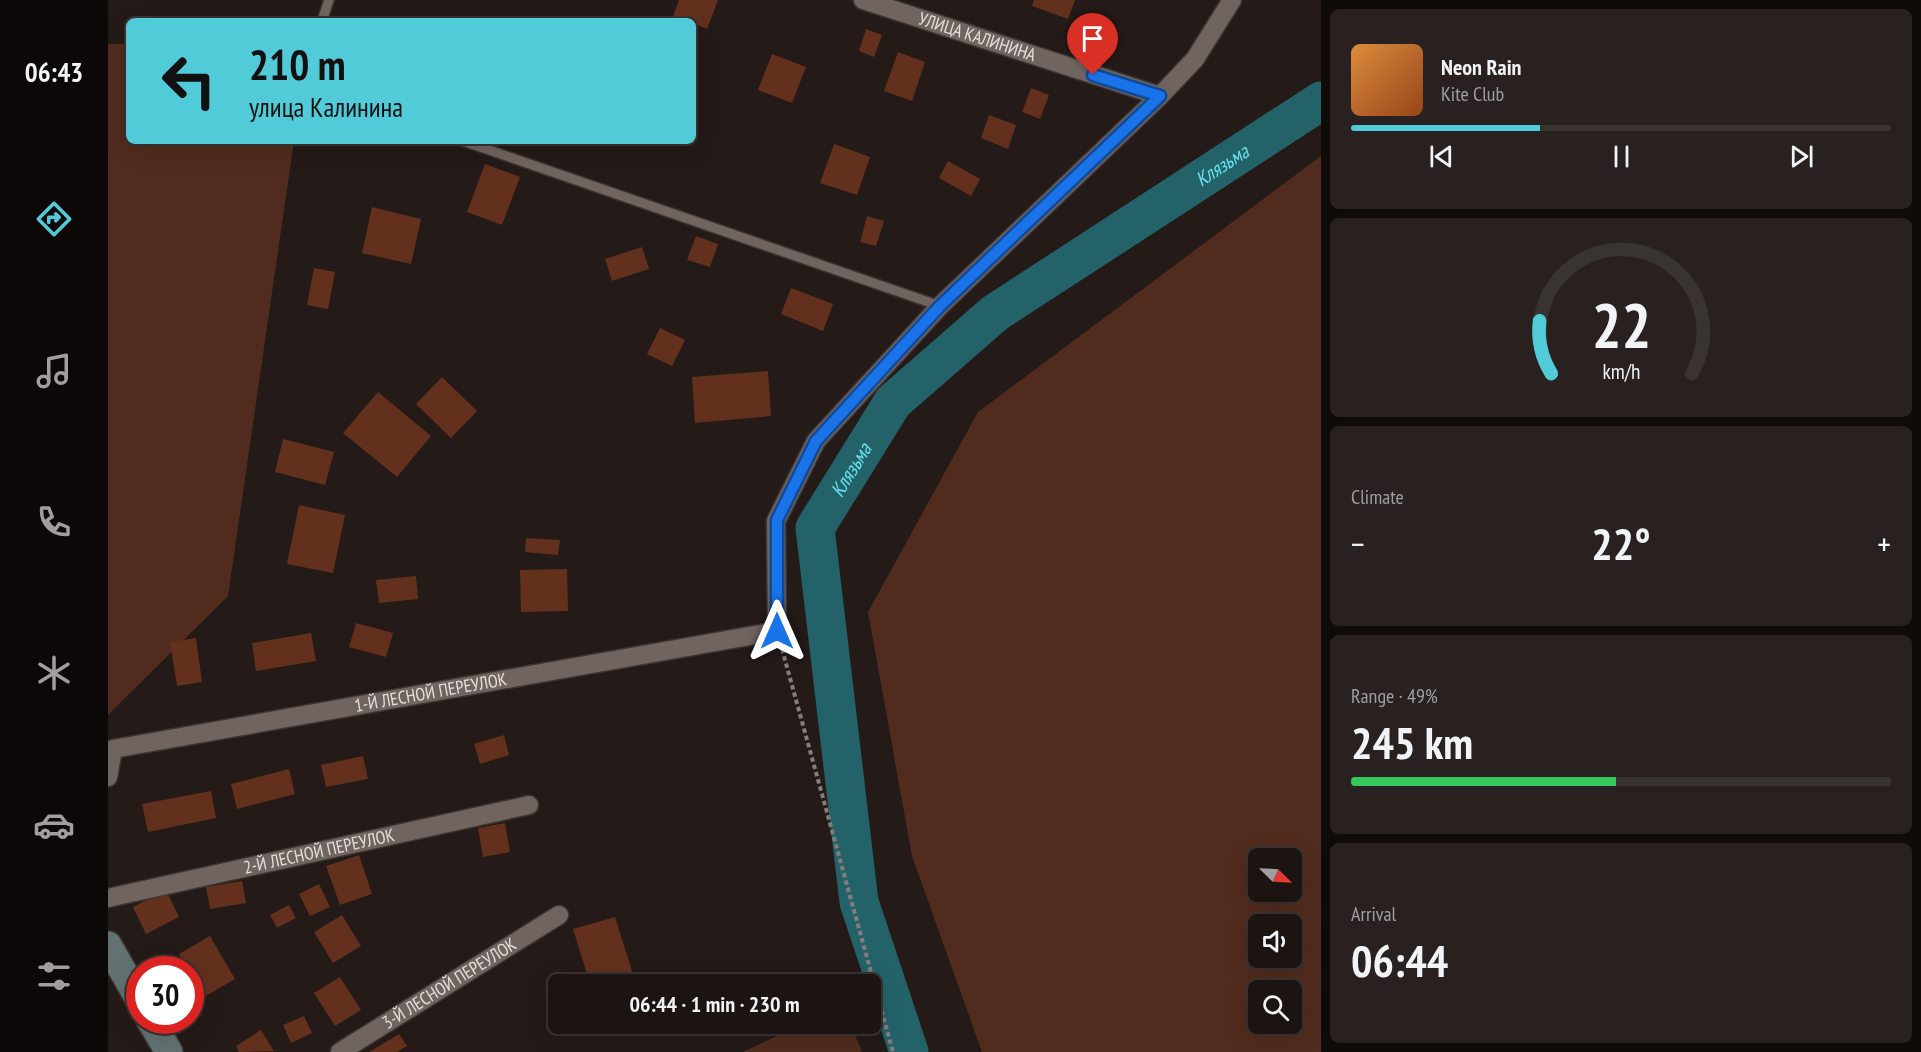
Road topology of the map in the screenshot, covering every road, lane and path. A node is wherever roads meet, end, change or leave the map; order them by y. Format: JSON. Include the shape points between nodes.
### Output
{"nodes":[{"id":1,"x":329,"y":0,"type":"edge"},
{"id":2,"x":863,"y":0,"type":"edge"},
{"id":3,"x":1232,"y":0,"type":"edge"},
{"id":4,"x":323,"y":18,"type":"edge"},
{"id":5,"x":1160,"y":96,"type":"junction"},
{"id":6,"x":472,"y":144,"type":"edge"},
{"id":7,"x":940,"y":306,"type":"junction"},
{"id":8,"x":777,"y":631,"type":"junction"},
{"id":9,"x":108,"y":777,"type":"edge"},
{"id":10,"x":529,"y":805,"type":"dead end"},
{"id":11,"x":108,"y":898,"type":"edge"},
{"id":12,"x":559,"y":915,"type":"dead end"},
{"id":13,"x":108,"y":945,"type":"edge"},
{"id":14,"x":126,"y":976,"type":"edge"},
{"id":15,"x":158,"y":1034,"type":"edge"},
{"id":16,"x":169,"y":1052,"type":"edge"},
{"id":17,"x":340,"y":1052,"type":"edge"},
{"id":18,"x":893,"y":1052,"type":"edge"}],
"edges":[{"from":1,"to":4,"type":"lane"},
{"from":2,"to":5,"type":"street","name":"УЛИЦА КАЛИНИНА"},
{"from":3,"to":5,"type":"street","via":[[1195,59]]},
{"from":5,"to":7,"type":"street"},
{"from":6,"to":7,"type":"lane"},
{"from":7,"to":8,"type":"street","via":[[816,441],[777,520]]},
{"from":8,"to":9,"type":"street","name":"1-Й ЛЕСНОЙ ПЕРЕУЛОК","via":[[113,749]]},
{"from":8,"to":18,"type":"path"},
{"from":10,"to":11,"type":"street","name":"2-Й ЛЕСНОЙ ПЕРЕУЛОК"},
{"from":12,"to":17,"type":"street","name":"3-Й ЛЕСНОЙ ПЕРЕУЛОК"},
{"from":13,"to":14,"type":"street"},
{"from":15,"to":16,"type":"street"}]}
